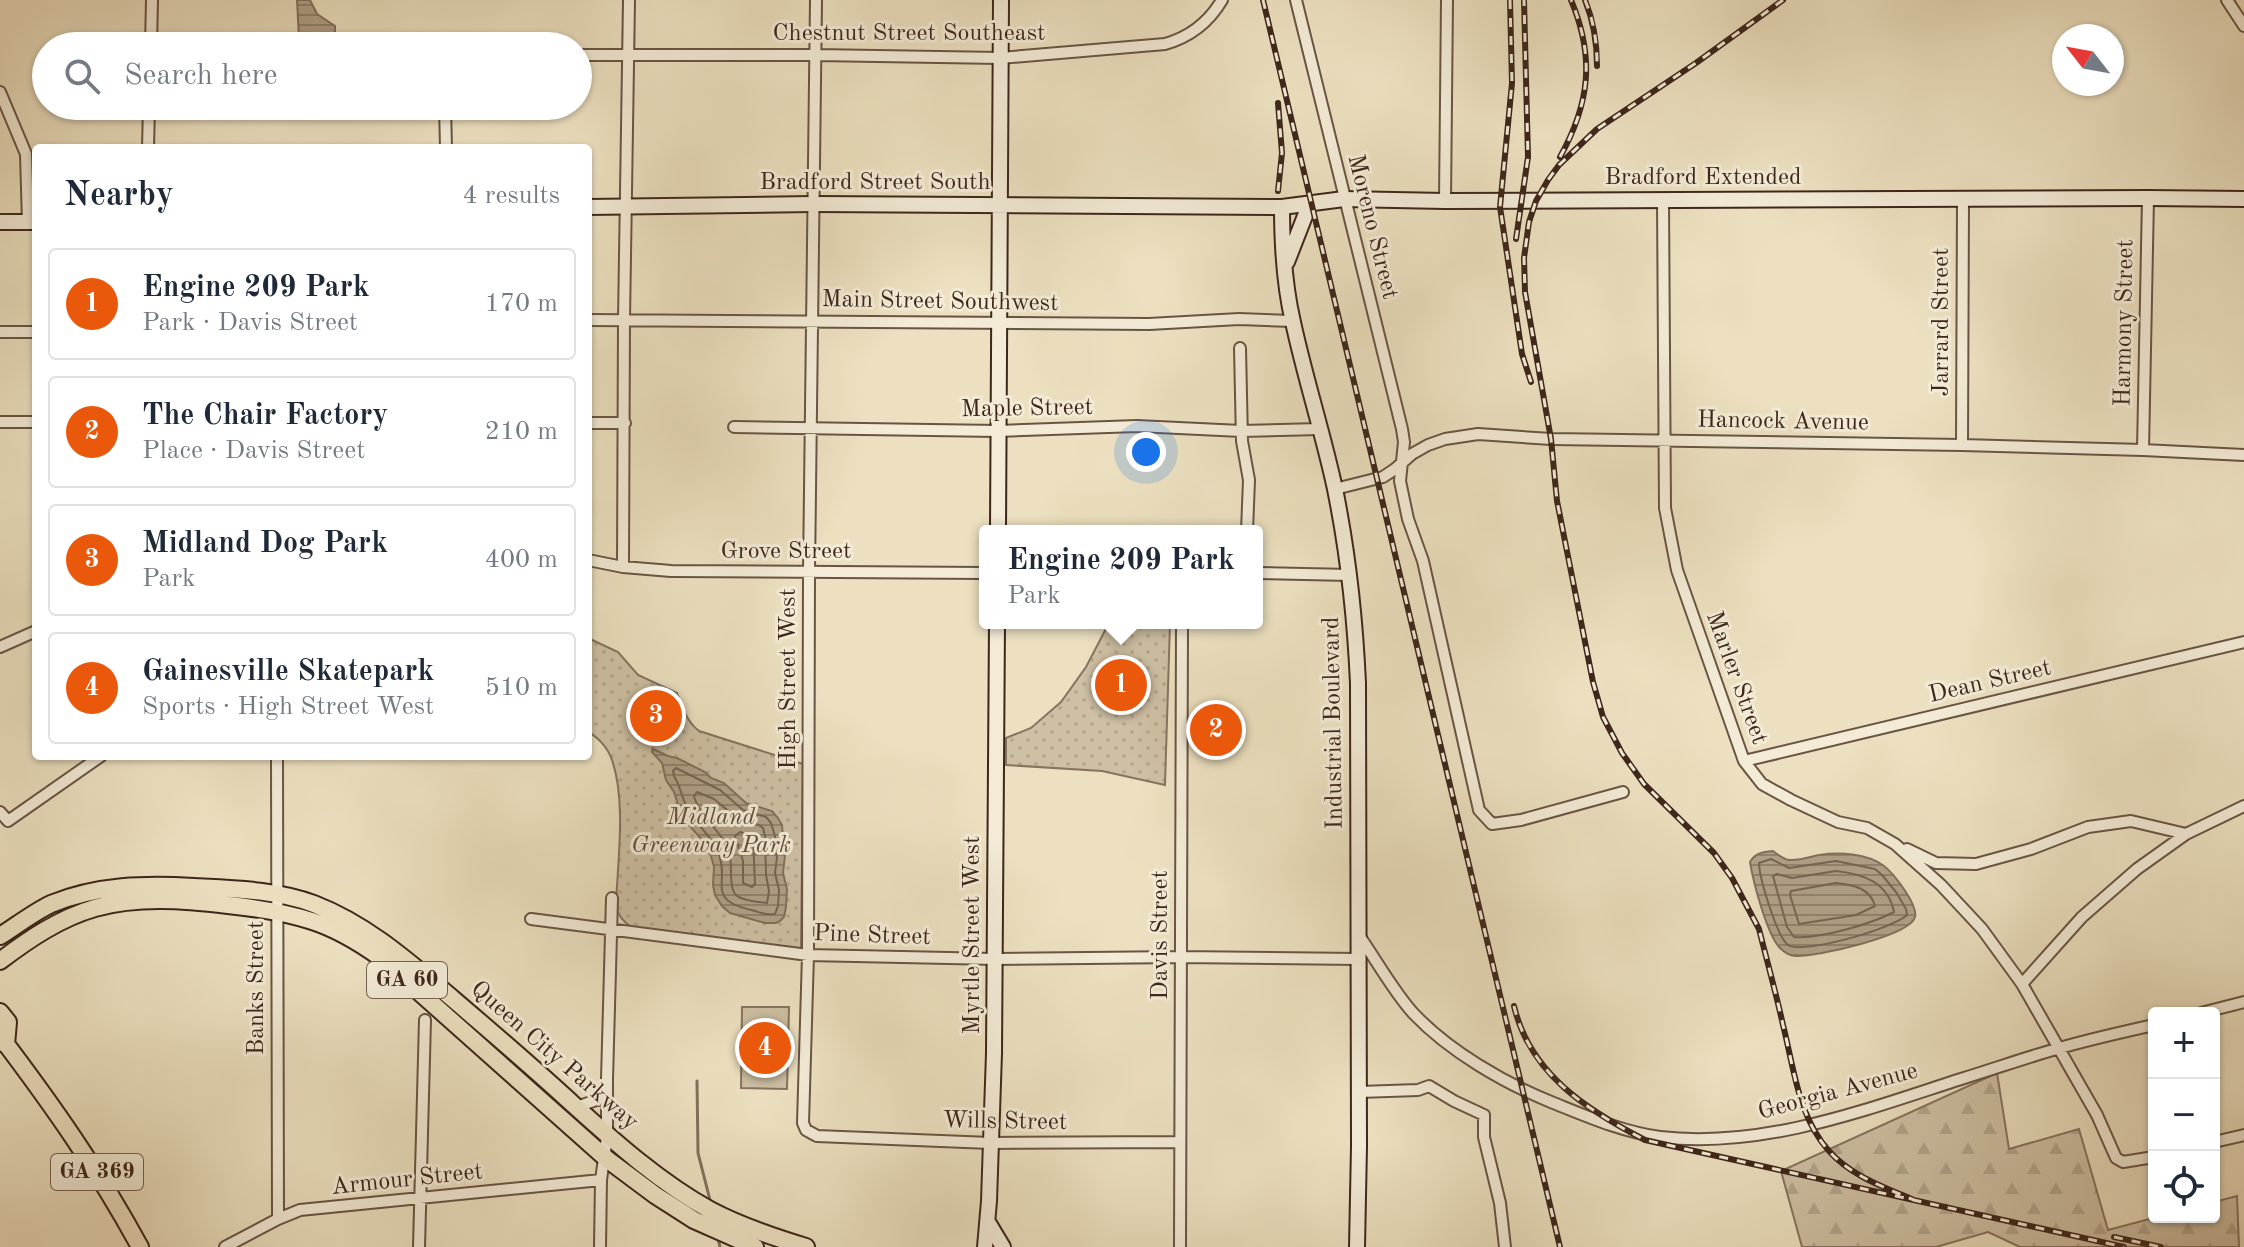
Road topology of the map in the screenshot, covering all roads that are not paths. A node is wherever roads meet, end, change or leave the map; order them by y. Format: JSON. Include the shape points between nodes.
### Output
{"nodes":[{"id":1,"x":152,"y":0,"type":"edge"},
{"id":2,"x":629,"y":0,"type":"edge"},
{"id":3,"x":816,"y":0,"type":"edge"},
{"id":4,"x":1001,"y":0,"type":"edge"},
{"id":5,"x":1222,"y":0,"type":"edge"},
{"id":6,"x":1296,"y":0,"type":"edge"},
{"id":7,"x":1447,"y":0,"type":"edge"},
{"id":8,"x":2227,"y":0,"type":"edge"},
{"id":9,"x":2244,"y":26,"type":"edge"},
{"id":10,"x":151,"y":32,"type":"edge"},
{"id":11,"x":592,"y":55,"type":"edge"},
{"id":12,"x":628,"y":55,"type":"junction"},
{"id":13,"x":816,"y":55,"type":"junction"},
{"id":14,"x":1000,"y":58,"type":"junction"},
{"id":15,"x":0,"y":92,"type":"edge"},
{"id":16,"x":149,"y":120,"type":"edge"},
{"id":17,"x":445,"y":120,"type":"edge"},
{"id":18,"x":148,"y":144,"type":"edge"},
{"id":19,"x":446,"y":144,"type":"edge"},
{"id":20,"x":2148,"y":198,"type":"junction"},
{"id":21,"x":1344,"y":199,"type":"junction"},
{"id":22,"x":2244,"y":199,"type":"edge"},
{"id":23,"x":1663,"y":200,"type":"junction"},
{"id":24,"x":1963,"y":200,"type":"junction"},
{"id":25,"x":1445,"y":201,"type":"junction"},
{"id":26,"x":1310,"y":203,"type":"junction"},
{"id":27,"x":813,"y":204,"type":"junction"},
{"id":28,"x":999,"y":205,"type":"junction"},
{"id":29,"x":1162,"y":205,"type":"joint"},
{"id":30,"x":626,"y":206,"type":"junction"},
{"id":31,"x":592,"y":207,"type":"edge"},
{"id":32,"x":1282,"y":207,"type":"junction"},
{"id":33,"x":0,"y":222,"type":"edge"},
{"id":34,"x":32,"y":222,"type":"edge"},
{"id":35,"x":1284,"y":270,"type":"junction"},
{"id":36,"x":592,"y":320,"type":"edge"},
{"id":37,"x":624,"y":320,"type":"junction"},
{"id":38,"x":812,"y":321,"type":"junction"},
{"id":39,"x":1292,"y":321,"type":"junction"},
{"id":40,"x":999,"y":322,"type":"junction"},
{"id":41,"x":0,"y":332,"type":"edge"},
{"id":42,"x":32,"y":332,"type":"edge"},
{"id":43,"x":1240,"y":348,"type":"dead end"},
{"id":44,"x":0,"y":422,"type":"edge"},
{"id":45,"x":32,"y":422,"type":"edge"},
{"id":46,"x":592,"y":423,"type":"edge"},
{"id":47,"x":625,"y":423,"type":"junction"},
{"id":48,"x":734,"y":427,"type":"dead end"},
{"id":49,"x":812,"y":428,"type":"junction"},
{"id":50,"x":1320,"y":429,"type":"junction"},
{"id":51,"x":998,"y":431,"type":"junction"},
{"id":52,"x":1241,"y":431,"type":"junction"},
{"id":53,"x":1663,"y":439,"type":"junction"},
{"id":54,"x":1962,"y":445,"type":"junction"},
{"id":55,"x":2143,"y":450,"type":"junction"},
{"id":56,"x":2244,"y":455,"type":"edge"},
{"id":57,"x":1402,"y":464,"type":"junction"},
{"id":58,"x":1335,"y":489,"type":"junction"},
{"id":59,"x":998,"y":525,"type":"edge"},
{"id":60,"x":1247,"y":525,"type":"edge"},
{"id":61,"x":592,"y":561,"type":"edge"},
{"id":62,"x":623,"y":567,"type":"junction"},
{"id":63,"x":809,"y":572,"type":"junction"},
{"id":64,"x":979,"y":573,"type":"edge"},
{"id":65,"x":1263,"y":573,"type":"edge"},
{"id":66,"x":1350,"y":575,"type":"junction"},
{"id":67,"x":997,"y":629,"type":"edge"},
{"id":68,"x":1182,"y":629,"type":"edge"},
{"id":69,"x":32,"y":633,"type":"edge"},
{"id":70,"x":2244,"y":642,"type":"edge"},
{"id":71,"x":0,"y":647,"type":"edge"},
{"id":72,"x":95,"y":760,"type":"edge"},
{"id":73,"x":277,"y":760,"type":"edge"},
{"id":74,"x":1744,"y":761,"type":"junction"},
{"id":75,"x":1623,"y":792,"type":"dead end"},
{"id":76,"x":2244,"y":806,"type":"edge"},
{"id":77,"x":0,"y":812,"type":"edge"},
{"id":78,"x":2186,"y":834,"type":"junction"},
{"id":79,"x":1895,"y":844,"type":"junction"},
{"id":80,"x":612,"y":898,"type":"dead end"},
{"id":81,"x":277,"y":903,"type":"junction"},
{"id":82,"x":531,"y":919,"type":"dead end"},
{"id":83,"x":610,"y":930,"type":"junction"},
{"id":84,"x":1358,"y":934,"type":"junction"},
{"id":85,"x":0,"y":936,"type":"edge"},
{"id":86,"x":808,"y":955,"type":"junction"},
{"id":87,"x":1181,"y":957,"type":"junction"},
{"id":88,"x":995,"y":959,"type":"junction"},
{"id":89,"x":1359,"y":959,"type":"junction"},
{"id":90,"x":0,"y":961,"type":"edge"},
{"id":91,"x":2022,"y":984,"type":"junction"},
{"id":92,"x":2244,"y":1002,"type":"edge"},
{"id":93,"x":2220,"y":1008,"type":"edge"},
{"id":94,"x":0,"y":1012,"type":"edge"},
{"id":95,"x":425,"y":1020,"type":"dead end"},
{"id":96,"x":2148,"y":1026,"type":"edge"},
{"id":97,"x":3,"y":1040,"type":"edge"},
{"id":98,"x":2059,"y":1048,"type":"junction"},
{"id":99,"x":607,"y":1079,"type":"junction"},
{"id":100,"x":1359,"y":1092,"type":"junction"},
{"id":101,"x":577,"y":1107,"type":"junction"},
{"id":102,"x":2244,"y":1135,"type":"edge"},
{"id":103,"x":829,"y":1136,"type":"joint"},
{"id":104,"x":607,"y":1137,"type":"junction"},
{"id":105,"x":2220,"y":1141,"type":"edge"},
{"id":106,"x":1180,"y":1142,"type":"junction"},
{"id":107,"x":990,"y":1143,"type":"junction"},
{"id":108,"x":605,"y":1157,"type":"junction"},
{"id":109,"x":2148,"y":1158,"type":"edge"},
{"id":110,"x":601,"y":1180,"type":"junction"},
{"id":111,"x":420,"y":1200,"type":"junction"},
{"id":112,"x":278,"y":1219,"type":"junction"},
{"id":113,"x":988,"y":1222,"type":"junction"},
{"id":114,"x":140,"y":1247,"type":"edge"},
{"id":115,"x":225,"y":1247,"type":"edge"},
{"id":116,"x":419,"y":1247,"type":"edge"},
{"id":117,"x":600,"y":1247,"type":"edge"},
{"id":118,"x":755,"y":1247,"type":"edge"},
{"id":119,"x":806,"y":1247,"type":"edge"},
{"id":120,"x":985,"y":1247,"type":"edge"},
{"id":121,"x":1003,"y":1247,"type":"edge"},
{"id":122,"x":1180,"y":1247,"type":"edge"},
{"id":123,"x":1357,"y":1247,"type":"edge"},
{"id":124,"x":1505,"y":1247,"type":"edge"}],
"edges":[{"from":1,"to":10,"type":"street"},
{"from":2,"to":12,"type":"street"},
{"from":3,"to":13,"type":"street","name":"High Street West"},
{"from":4,"to":14,"type":"street"},
{"from":5,"to":14,"type":"street","name":"Chestnut Street Southeast","via":[[1201,26],[1165,44]]},
{"from":6,"to":21,"type":"street","name":"Moreno Street"},
{"from":7,"to":25,"type":"street"},
{"from":8,"to":9,"type":"street"},
{"from":11,"to":12,"type":"street","name":"Chestnut Street Southeast"},
{"from":12,"to":13,"type":"street","name":"Chestnut Street Southeast"},
{"from":12,"to":30,"type":"street"},
{"from":13,"to":14,"type":"street","name":"Chestnut Street Southeast"},
{"from":13,"to":27,"type":"street","name":"High Street West"},
{"from":14,"to":28,"type":"street"},
{"from":15,"to":34,"type":"street","via":[[26,154]]},
{"from":16,"to":18,"type":"street"},
{"from":17,"to":19,"type":"street"},
{"from":20,"to":22,"type":"street","name":"Bradford Extended"},
{"from":20,"to":24,"type":"street","name":"Bradford Extended"},
{"from":20,"to":55,"type":"street","name":"Harmony Street"},
{"from":21,"to":25,"type":"street","name":"Bradford Extended"},
{"from":21,"to":26,"type":"street","name":"Bradford Extended"},
{"from":21,"to":57,"type":"street","name":"Moreno Street","via":[[1402,429]]},
{"from":23,"to":24,"type":"street","name":"Bradford Extended"},
{"from":23,"to":25,"type":"street","name":"Bradford Extended"},
{"from":23,"to":53,"type":"street","name":"Marler Street"},
{"from":24,"to":54,"type":"street","name":"Jarrard Street"},
{"from":26,"to":32,"type":"street","name":"Bradford Extended"},
{"from":26,"to":35,"type":"street"},
{"from":27,"to":28,"type":"street","name":"Bradford Street South"},
{"from":27,"to":30,"type":"street","name":"Bradford Street South"},
{"from":27,"to":38,"type":"street","name":"High Street West"},
{"from":28,"to":29,"type":"street","name":"Bradford Street South"},
{"from":28,"to":40,"type":"street"},
{"from":29,"to":32,"type":"street","name":"Bradford Extended"},
{"from":30,"to":31,"type":"street","name":"Bradford Street South"},
{"from":30,"to":37,"type":"street"},
{"from":32,"to":35,"type":"street","name":"Industrial Boulevard"},
{"from":33,"to":34,"type":"street"},
{"from":35,"to":39,"type":"street","name":"Industrial Boulevard"},
{"from":36,"to":37,"type":"street","name":"Main Street Southwest"},
{"from":37,"to":38,"type":"street","name":"Main Street Southwest"},
{"from":37,"to":47,"type":"street"},
{"from":38,"to":40,"type":"street","name":"Main Street Southwest"},
{"from":38,"to":49,"type":"street","name":"High Street West"},
{"from":39,"to":40,"type":"street","name":"Main Street Southwest"},
{"from":39,"to":50,"type":"street","name":"Industrial Boulevard"},
{"from":40,"to":51,"type":"street"},
{"from":41,"to":42,"type":"street"},
{"from":43,"to":52,"type":"street"},
{"from":44,"to":45,"type":"street"},
{"from":46,"to":47,"type":"street"},
{"from":47,"to":62,"type":"street"},
{"from":48,"to":49,"type":"street","name":"Maple Street"},
{"from":49,"to":51,"type":"street","name":"Maple Street"},
{"from":49,"to":63,"type":"street","name":"High Street West"},
{"from":50,"to":52,"type":"street","name":"Maple Street"},
{"from":50,"to":58,"type":"street","name":"Industrial Boulevard"},
{"from":51,"to":52,"type":"street","name":"Maple Street","via":[[1137,426]]},
{"from":51,"to":59,"type":"street"},
{"from":52,"to":60,"type":"street","via":[[1249,480]]},
{"from":53,"to":54,"type":"street","name":"Hancock Avenue"},
{"from":53,"to":57,"type":"street","name":"Hancock Avenue","via":[[1478,434],[1428,445]]},
{"from":53,"to":74,"type":"street","name":"Marler Street","via":[[1665,508],[1677,570]]},
{"from":54,"to":55,"type":"street","name":"Hancock Avenue"},
{"from":55,"to":56,"type":"street","name":"Hancock Avenue"},
{"from":57,"to":58,"type":"street","name":"Hancock Avenue","via":[[1383,477]]},
{"from":57,"to":75,"type":"street","via":[[1408,519],[1423,561],[1479,810],[1492,824]]},
{"from":58,"to":66,"type":"street","name":"Industrial Boulevard"},
{"from":61,"to":62,"type":"street","name":"Grove Street"},
{"from":62,"to":63,"type":"street","name":"Grove Street"},
{"from":63,"to":64,"type":"street","name":"Grove Street"},
{"from":63,"to":86,"type":"street","name":"High Street West"},
{"from":65,"to":66,"type":"street"},
{"from":66,"to":84,"type":"street","name":"Industrial Boulevard","via":[[1358,683]]},
{"from":67,"to":88,"type":"street","name":"Myrtle Street West"},
{"from":68,"to":87,"type":"street","name":"Davis Street"},
{"from":69,"to":71,"type":"street"},
{"from":70,"to":74,"type":"street","name":"Dean Street"},
{"from":72,"to":77,"type":"street","via":[[8,821]]},
{"from":73,"to":81,"type":"street","name":"Banks Street"},
{"from":74,"to":79,"type":"street","name":"Marler Street","via":[[1762,784],[1791,800]]},
{"from":76,"to":78,"type":"street"},
{"from":78,"to":79,"type":"street","via":[[2131,821],[2088,827],[1976,864],[1936,863]]},
{"from":78,"to":91,"type":"street","via":[[2082,917]]},
{"from":79,"to":91,"type":"street","name":"Marler Street","via":[[1982,929]]},
{"from":80,"to":83,"type":"street"},
{"from":81,"to":85,"type":"main road","name":"Queen City Parkway","number":"GA 60","via":[[155,884],[123,886],[51,904]]},
{"from":81,"to":90,"type":"main road","name":"Queen City Parkway","number":"GA 60","via":[[123,902],[66,919]]},
{"from":81,"to":101,"type":"main road","name":"Queen City Parkway","number":"GA 60","via":[[310,903],[368,930]]},
{"from":81,"to":108,"type":"main road","name":"Queen City Parkway","number":"GA 60","via":[[381,958]]},
{"from":81,"to":112,"type":"street","name":"Banks Street"},
{"from":82,"to":83,"type":"street","name":"Pine Street"},
{"from":83,"to":86,"type":"street","name":"Pine Street"},
{"from":83,"to":99,"type":"street"},
{"from":84,"to":89,"type":"street","name":"Industrial Boulevard"},
{"from":84,"to":98,"type":"street","name":"Georgia Avenue","via":[[1412,1012],[1494,1074],[1599,1121],[1658,1137],[1748,1136],[1810,1125]]},
{"from":86,"to":88,"type":"street","name":"Pine Street"},
{"from":86,"to":103,"type":"street","name":"High Street West","via":[[803,1123],[817,1136]]},
{"from":87,"to":88,"type":"street","name":"Pine Street"},
{"from":87,"to":89,"type":"street","name":"Pine Street"},
{"from":87,"to":106,"type":"street","name":"Davis Street"},
{"from":88,"to":107,"type":"street","name":"Myrtle Street West"},
{"from":89,"to":100,"type":"street","name":"Industrial Boulevard"},
{"from":91,"to":98,"type":"street","name":"Marler Street"},
{"from":92,"to":93,"type":"street"},
{"from":94,"to":97,"type":"main road","via":[[8,1022]]},
{"from":95,"to":111,"type":"street"},
{"from":96,"to":98,"type":"street","name":"Georgia Avenue"},
{"from":97,"to":114,"type":"main road","number":"GA 369","via":[[76,1139]]},
{"from":98,"to":109,"type":"street","name":"Marler Street","via":[[2116,1158],[2123,1162]]},
{"from":99,"to":101,"type":"street","via":[[599,1099]]},
{"from":99,"to":104,"type":"street"},
{"from":100,"to":123,"type":"street","name":"Industrial Boulevard"},
{"from":100,"to":124,"type":"street","via":[[1429,1086],[1484,1115]]},
{"from":101,"to":104,"type":"main road","name":"Queen City Parkway","number":"GA 60"},
{"from":102,"to":105,"type":"street"},
{"from":103,"to":107,"type":"street","name":"Wills Street"},
{"from":104,"to":108,"type":"street"},
{"from":104,"to":119,"type":"main road","name":"Queen City Parkway","number":"GA 60","via":[[706,1207],[762,1234]]},
{"from":106,"to":107,"type":"street","name":"Wills Street"},
{"from":106,"to":122,"type":"street","name":"Davis Street"},
{"from":107,"to":113,"type":"street","name":"Myrtle Street West"},
{"from":108,"to":110,"type":"street"},
{"from":108,"to":118,"type":"main road","name":"Queen City Parkway","number":"GA 60","via":[[694,1220]]},
{"from":110,"to":111,"type":"street","name":"Armour Street"},
{"from":110,"to":117,"type":"street"},
{"from":111,"to":112,"type":"street","name":"Armour Street","via":[[300,1210]]},
{"from":111,"to":116,"type":"street"},
{"from":112,"to":115,"type":"street","name":"Armour Street"},
{"from":113,"to":120,"type":"street","name":"Myrtle Street West"},
{"from":113,"to":121,"type":"street"}]}
